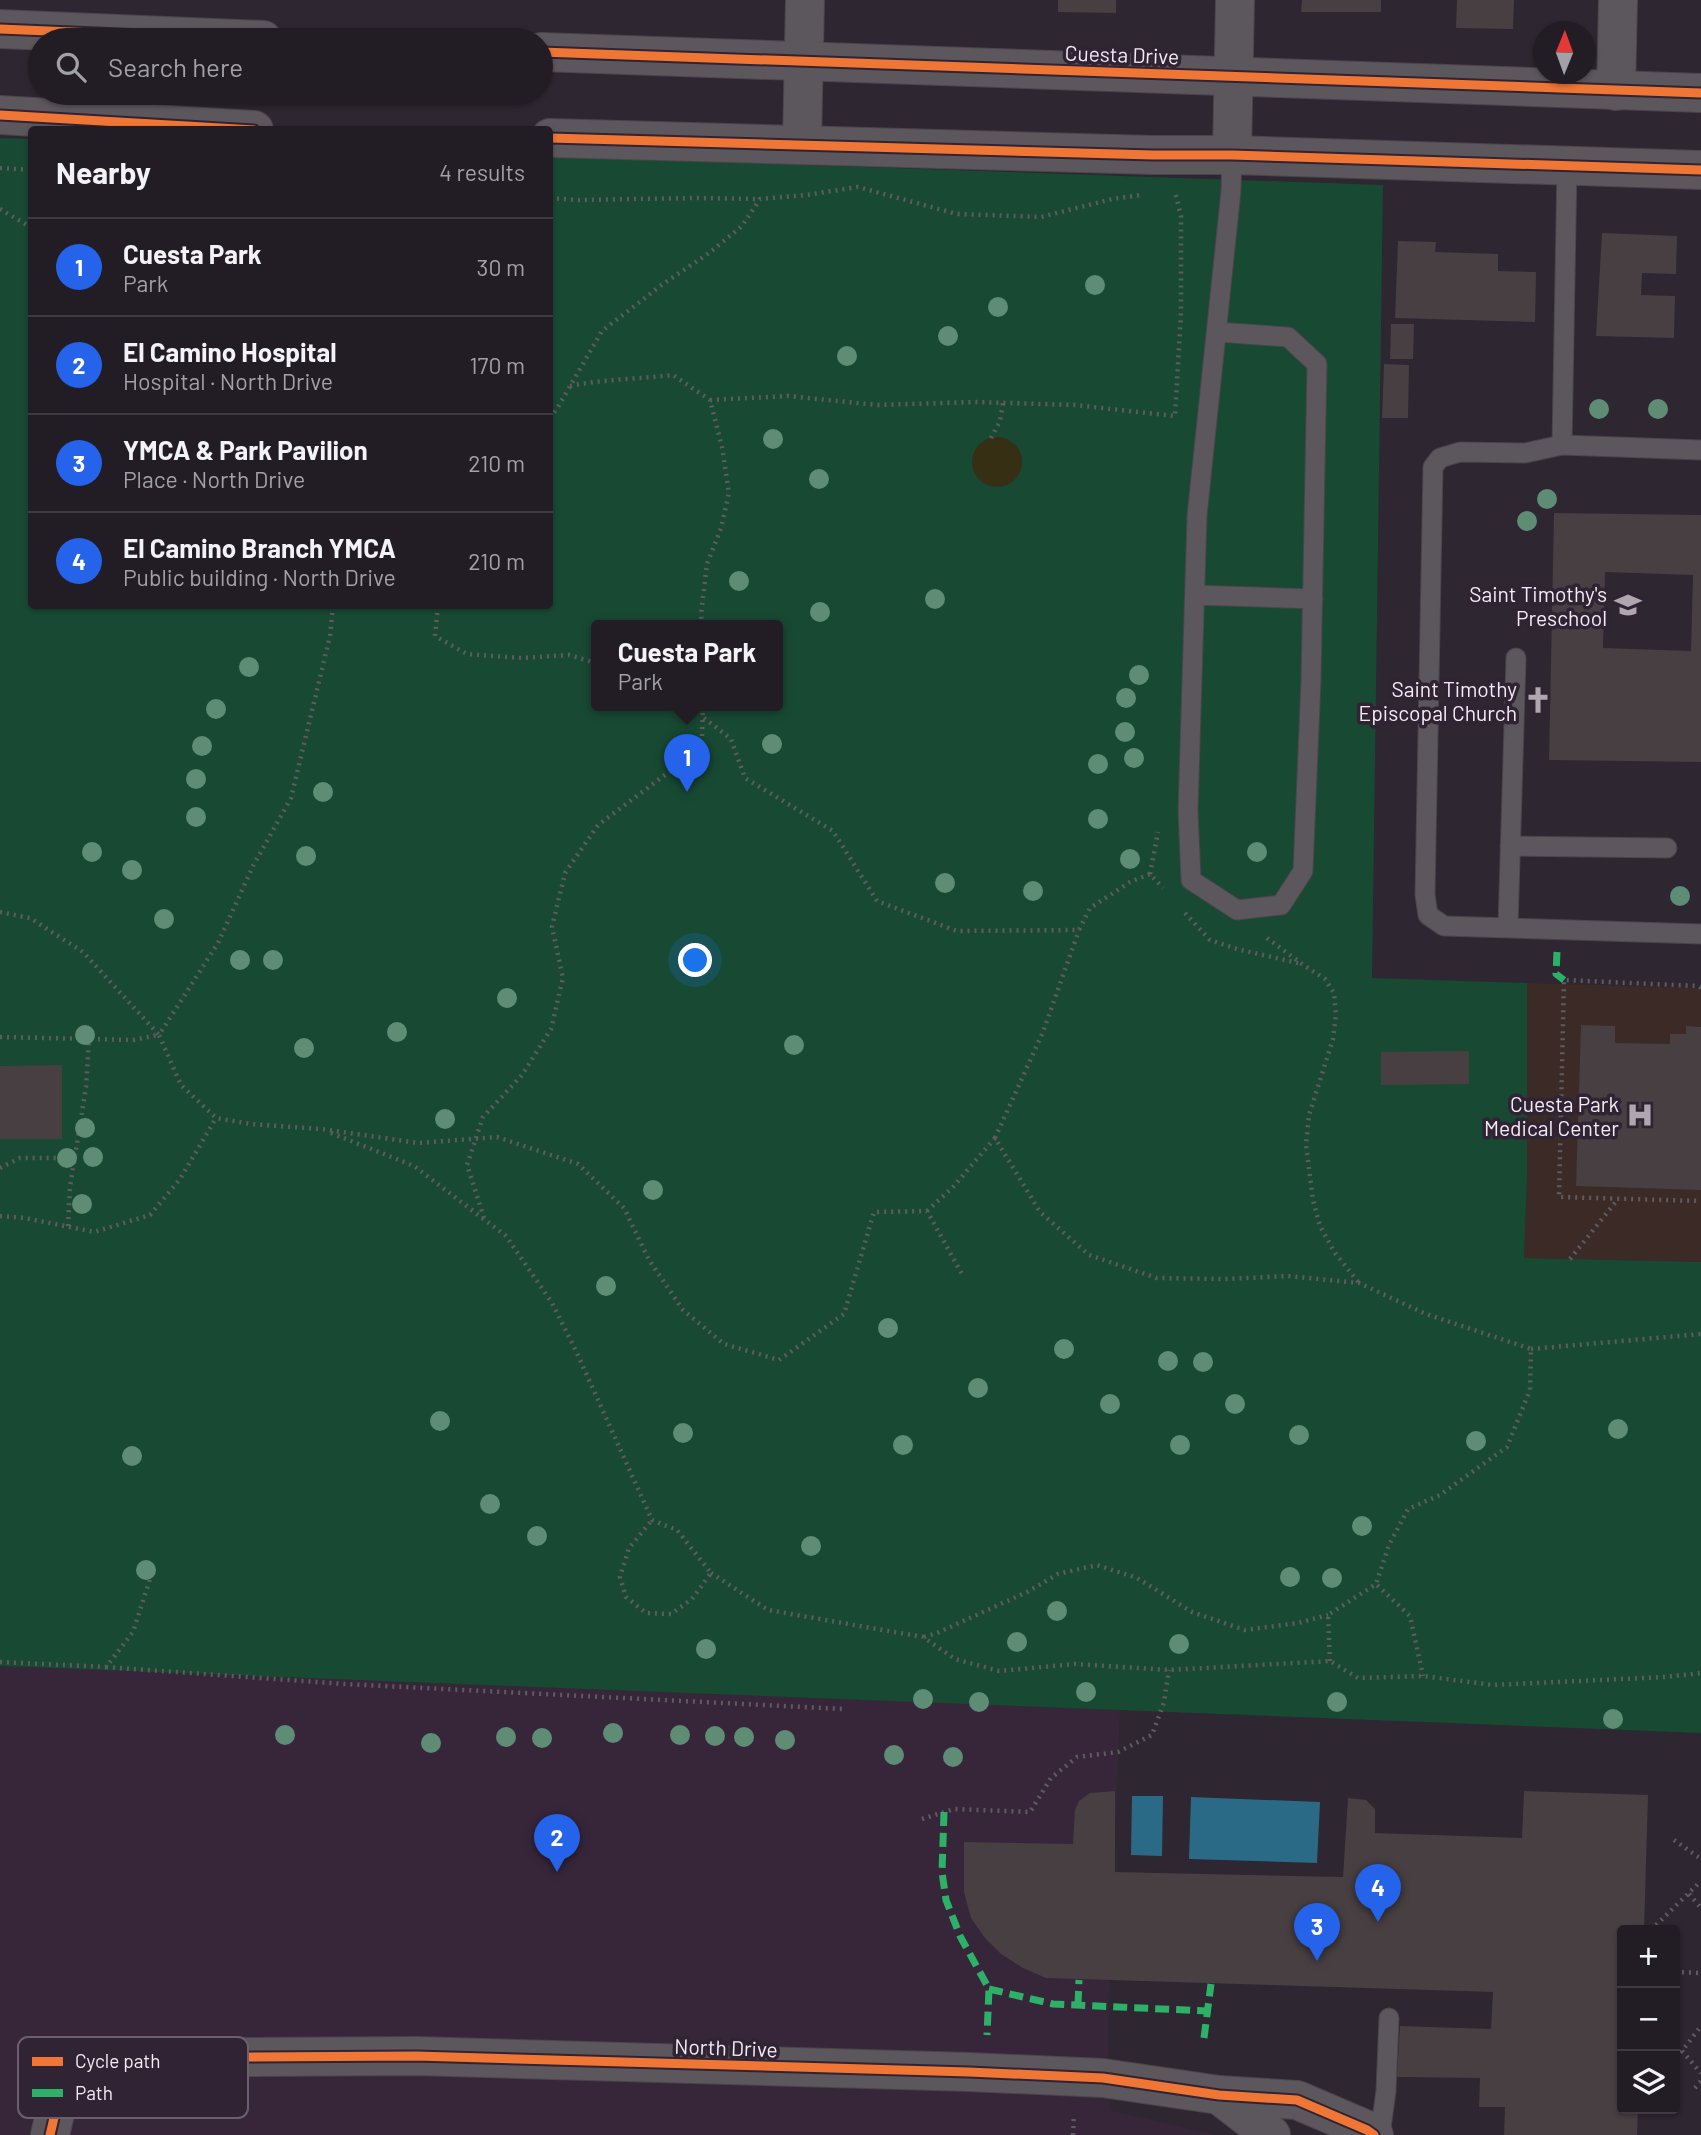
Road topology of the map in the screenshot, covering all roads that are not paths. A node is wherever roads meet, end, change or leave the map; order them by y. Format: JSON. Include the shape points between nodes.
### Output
{"nodes":[{"id":1,"x":805,"y":0,"type":"edge"},
{"id":2,"x":1236,"y":0,"type":"edge"},
{"id":3,"x":1618,"y":0,"type":"edge"},
{"id":4,"x":0,"y":29,"type":"edge"},
{"id":5,"x":28,"y":30,"type":"edge"},
{"id":6,"x":553,"y":52,"type":"edge"},
{"id":7,"x":804,"y":60,"type":"junction"},
{"id":8,"x":1235,"y":76,"type":"junction"},
{"id":9,"x":1616,"y":91,"type":"junction"},
{"id":10,"x":1701,"y":93,"type":"edge"},
{"id":11,"x":0,"y":116,"type":"edge"},
{"id":12,"x":181,"y":126,"type":"edge"},
{"id":13,"x":553,"y":138,"type":"edge"},
{"id":14,"x":802,"y":144,"type":"junction"},
{"id":15,"x":1232,"y":155,"type":"junction"},
{"id":16,"x":1567,"y":166,"type":"junction"},
{"id":17,"x":1701,"y":170,"type":"edge"},
{"id":18,"x":1217,"y":332,"type":"junction"},
{"id":19,"x":1562,"y":445,"type":"junction"},
{"id":20,"x":1701,"y":450,"type":"edge"},
{"id":21,"x":1195,"y":595,"type":"junction"},
{"id":22,"x":1313,"y":598,"type":"junction"},
{"id":23,"x":1516,"y":658,"type":"dead end"},
{"id":24,"x":1510,"y":846,"type":"junction"},
{"id":25,"x":1667,"y":848,"type":"dead end"},
{"id":26,"x":1508,"y":927,"type":"junction"},
{"id":27,"x":1701,"y":934,"type":"edge"},
{"id":28,"x":1389,"y":2018,"type":"dead end"},
{"id":29,"x":248,"y":2057,"type":"edge"},
{"id":30,"x":1219,"y":2095,"type":"junction"},
{"id":31,"x":1271,"y":2135,"type":"edge"},
{"id":32,"x":1377,"y":2135,"type":"edge"}],
"edges":[{"from":1,"to":7,"type":"main road"},
{"from":2,"to":8,"type":"main road"},
{"from":3,"to":9,"type":"main road"},
{"from":4,"to":5,"type":"main road"},
{"from":6,"to":7,"type":"main road","name":"Cuesta Drive"},
{"from":7,"to":8,"type":"main road","name":"Cuesta Drive"},
{"from":7,"to":14,"type":"main road"},
{"from":8,"to":9,"type":"main road","name":"Cuesta Drive"},
{"from":8,"to":15,"type":"main road"},
{"from":9,"to":10,"type":"main road","name":"Cuesta Drive"},
{"from":11,"to":12,"type":"main road"},
{"from":13,"to":14,"type":"main road"},
{"from":14,"to":15,"type":"main road"},
{"from":15,"to":16,"type":"main road"},
{"from":15,"to":18,"type":"lane"},
{"from":16,"to":17,"type":"main road"},
{"from":16,"to":19,"type":"lane"},
{"from":18,"to":21,"type":"lane","via":[[1197,516]]},
{"from":18,"to":22,"type":"lane","via":[[1288,337],[1317,364]]},
{"from":19,"to":20,"type":"lane"},
{"from":19,"to":26,"type":"lane","via":[[1525,453],[1460,452],[1440,458],[1433,467],[1428,915],[1444,926]]},
{"from":21,"to":22,"type":"lane"},
{"from":21,"to":22,"type":"lane","via":[[1188,811],[1191,880],[1237,909],[1281,905],[1303,871]]},
{"from":23,"to":24,"type":"lane"},
{"from":24,"to":25,"type":"lane"},
{"from":24,"to":26,"type":"lane"},
{"from":26,"to":27,"type":"lane"},
{"from":28,"to":32,"type":"lane","via":[[1387,2091]]},
{"from":29,"to":30,"type":"main road","name":"North Drive","via":[[416,2056],[956,2071],[1103,2078]]},
{"from":30,"to":31,"type":"main road","name":"North Drive"},
{"from":30,"to":32,"type":"main road","name":"North Drive","via":[[1297,2100]]}]}
